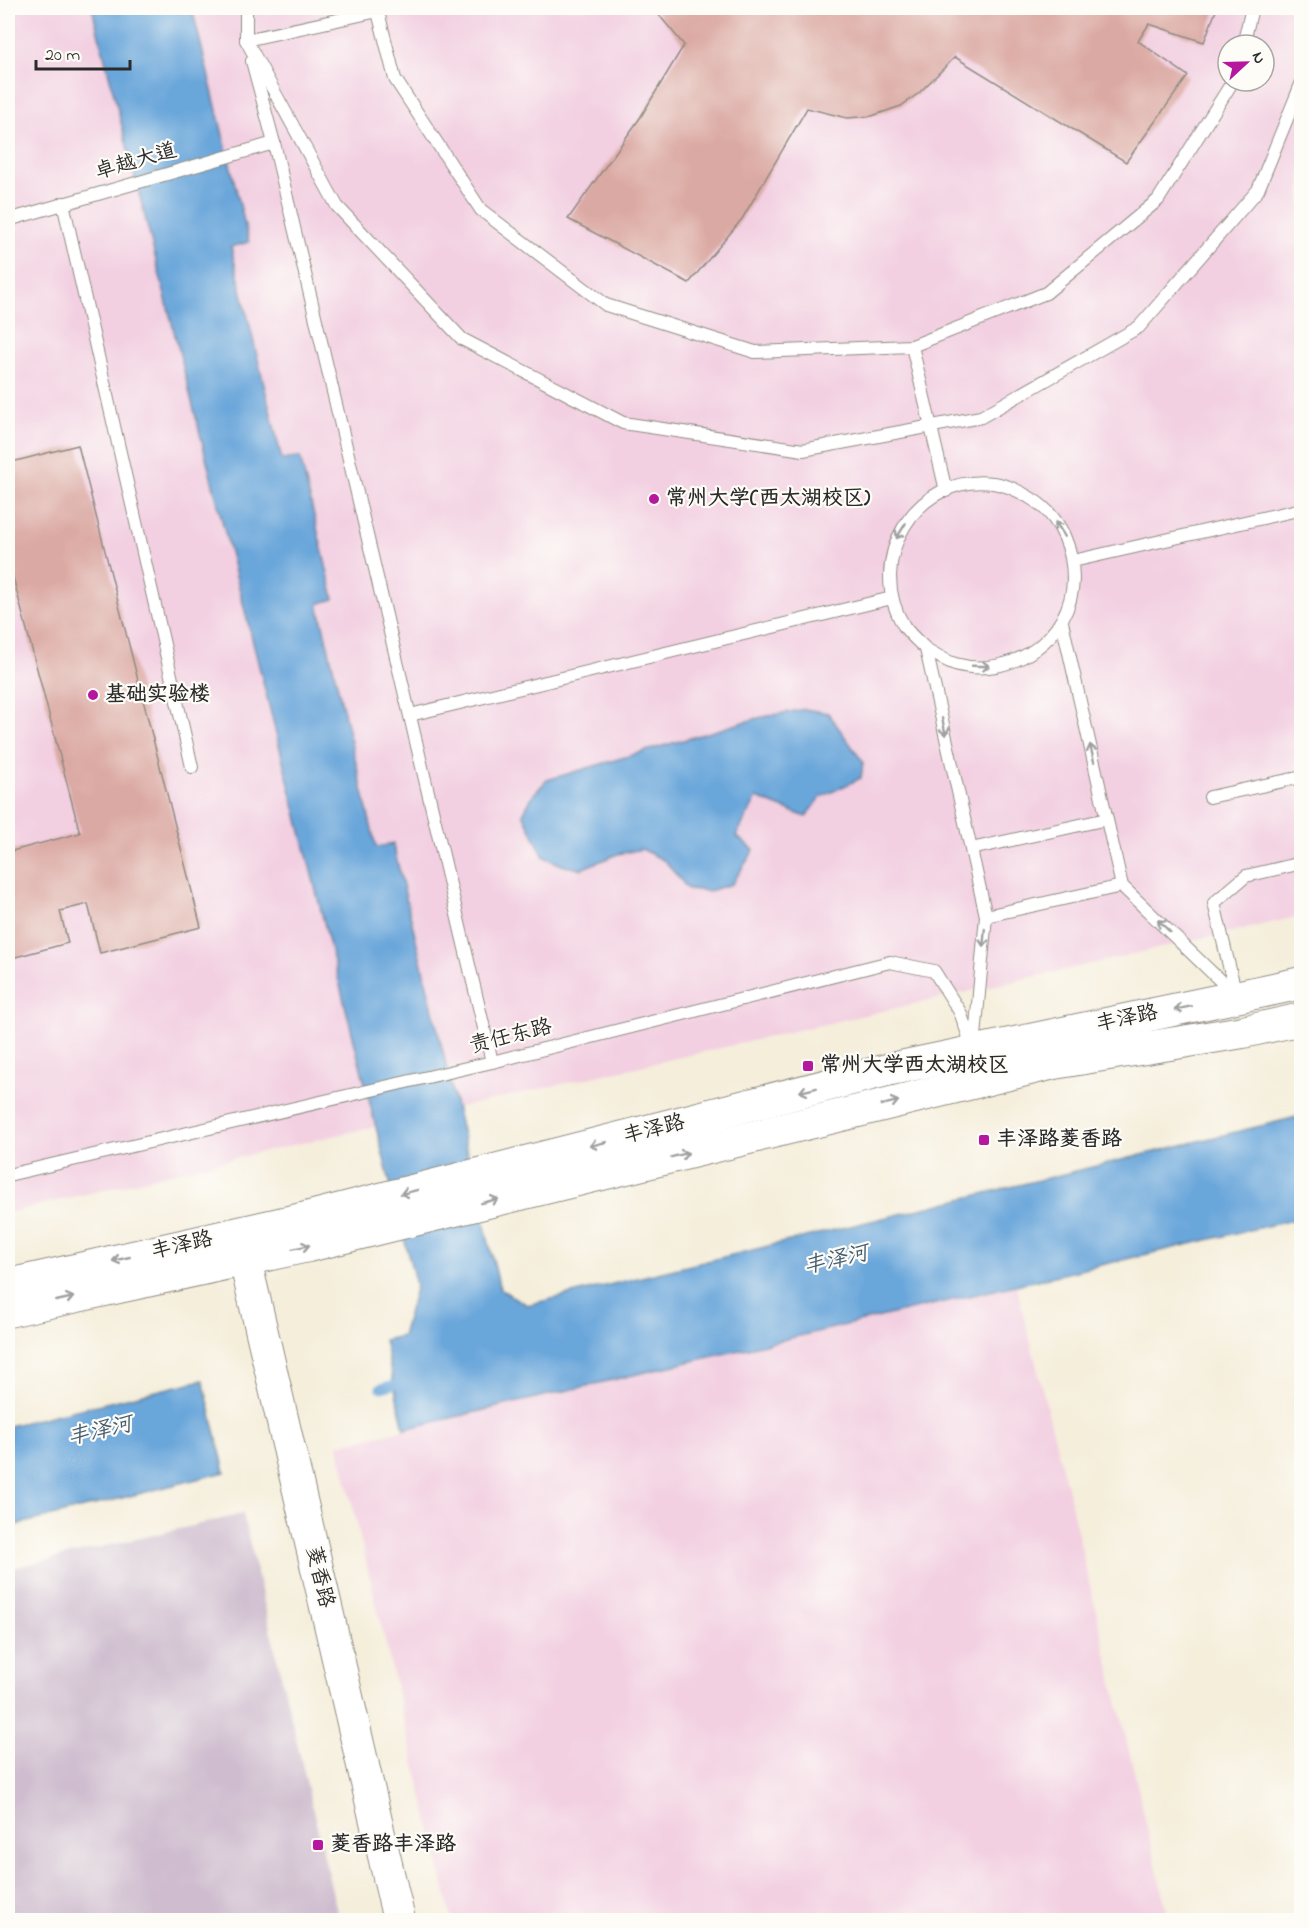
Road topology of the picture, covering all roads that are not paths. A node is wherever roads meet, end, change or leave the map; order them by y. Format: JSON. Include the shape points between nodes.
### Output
{"nodes":[{"id":1,"x":239,"y":8,"type":"edge"},
{"id":2,"x":246,"y":8,"type":"edge"},
{"id":3,"x":1252,"y":8,"type":"edge"},
{"id":4,"x":378,"y":9,"type":"edge"},
{"id":5,"x":1246,"y":33,"type":"edge"},
{"id":6,"x":246,"y":40,"type":"junction"},
{"id":7,"x":1302,"y":82,"type":"edge"},
{"id":8,"x":1225,"y":93,"type":"edge"},
{"id":9,"x":274,"y":143,"type":"junction"},
{"id":10,"x":63,"y":203,"type":"junction"},
{"id":11,"x":8,"y":220,"type":"edge"},
{"id":12,"x":912,"y":346,"type":"junction"},
{"id":13,"x":931,"y":426,"type":"junction"},
{"id":14,"x":946,"y":491,"type":"junction"},
{"id":15,"x":1302,"y":509,"type":"edge"},
{"id":16,"x":1073,"y":561,"type":"junction"},
{"id":17,"x":892,"y":598,"type":"junction"},
{"id":18,"x":1062,"y":622,"type":"junction"},
{"id":19,"x":926,"y":649,"type":"junction"},
{"id":20,"x":410,"y":715,"type":"junction"},
{"id":21,"x":192,"y":767,"type":"dead end"},
{"id":22,"x":1302,"y":777,"type":"edge"},
{"id":23,"x":1210,"y":798,"type":"dead end"},
{"id":24,"x":1107,"y":819,"type":"junction"},
{"id":25,"x":971,"y":849,"type":"junction"},
{"id":26,"x":1302,"y":863,"type":"edge"},
{"id":27,"x":1122,"y":886,"type":"junction"},
{"id":28,"x":986,"y":916,"type":"junction"},
{"id":29,"x":1302,"y":983,"type":"edge"},
{"id":30,"x":1236,"y":996,"type":"junction"},
{"id":31,"x":1302,"y":1019,"type":"edge"},
{"id":32,"x":974,"y":1052,"type":"junction"},
{"id":33,"x":492,"y":1062,"type":"junction"},
{"id":34,"x":8,"y":1175,"type":"edge"},
{"id":35,"x":242,"y":1246,"type":"junction"},
{"id":36,"x":8,"y":1285,"type":"edge"},
{"id":37,"x":8,"y":1311,"type":"edge"},
{"id":38,"x":399,"y":1920,"type":"edge"}],
"edges":[{"from":1,"to":6,"type":"lane"},
{"from":2,"to":6,"type":"lane"},
{"from":3,"to":5,"type":"lane"},
{"from":4,"to":6,"type":"lane"},
{"from":4,"to":12,"type":"lane","via":[[395,79],[481,210],[606,305],[755,352]]},
{"from":6,"to":9,"type":"lane"},
{"from":6,"to":13,"type":"lane","via":[[338,206],[462,339],[623,423],[803,450]]},
{"from":7,"to":13,"type":"lane","via":[[1258,190],[1139,327],[981,417]]},
{"from":8,"to":12,"type":"lane","via":[[1158,200],[1046,293]]},
{"from":9,"to":10,"type":"lane","name":"卓越大道"},
{"from":9,"to":20,"type":"lane"},
{"from":10,"to":11,"type":"lane","name":"卓越大道"},
{"from":10,"to":21,"type":"lane"},
{"from":12,"to":13,"type":"lane"},
{"from":13,"to":14,"type":"lane"},
{"from":16,"to":14,"type":"lane","one_way":true,"via":[[1064,532],[1046,509],[1021,491],[993,483],[963,484]]},
{"from":14,"to":17,"type":"lane","one_way":true,"via":[[912,514],[896,539],[890,568]]},
{"from":15,"to":16,"type":"lane"},
{"from":16,"to":18,"type":"lane","via":[[1073,593]]},
{"from":17,"to":19,"type":"lane","via":[[905,627]]},
{"from":17,"to":20,"type":"lane"},
{"from":19,"to":18,"type":"lane","one_way":true,"via":[[954,664],[985,668],[1016,662],[1042,646]]},
{"from":24,"to":18,"type":"lane","one_way":true},
{"from":19,"to":25,"type":"lane","one_way":true},
{"from":20,"to":33,"type":"lane"},
{"from":22,"to":23,"type":"lane"},
{"from":24,"to":25,"type":"lane"},
{"from":24,"to":27,"type":"lane"},
{"from":25,"to":28,"type":"lane"},
{"from":26,"to":30,"type":"lane","via":[[1246,876],[1214,903]]},
{"from":27,"to":28,"type":"lane"},
{"from":30,"to":27,"type":"lane","one_way":true},
{"from":28,"to":32,"type":"lane","one_way":true},
{"from":29,"to":30,"type":"street","name":"丰泽路"},
{"from":30,"to":32,"type":"street","name":"丰泽路","one_way":true},
{"from":35,"to":31,"type":"street","name":"丰泽路","one_way":true,"via":[[319,1243],[1054,1064]]},
{"from":32,"to":33,"type":"lane","name":"责任东路","via":[[960,1012],[934,971],[890,962]]},
{"from":32,"to":35,"type":"street","name":"丰泽路","one_way":true,"via":[[891,1069],[306,1218]]},
{"from":33,"to":34,"type":"lane","name":"责任东路"},
{"from":35,"to":36,"type":"street","name":"丰泽路","one_way":true},
{"from":37,"to":35,"type":"street","name":"丰泽路","one_way":true},
{"from":35,"to":38,"type":"street","name":"菱香路"}]}
